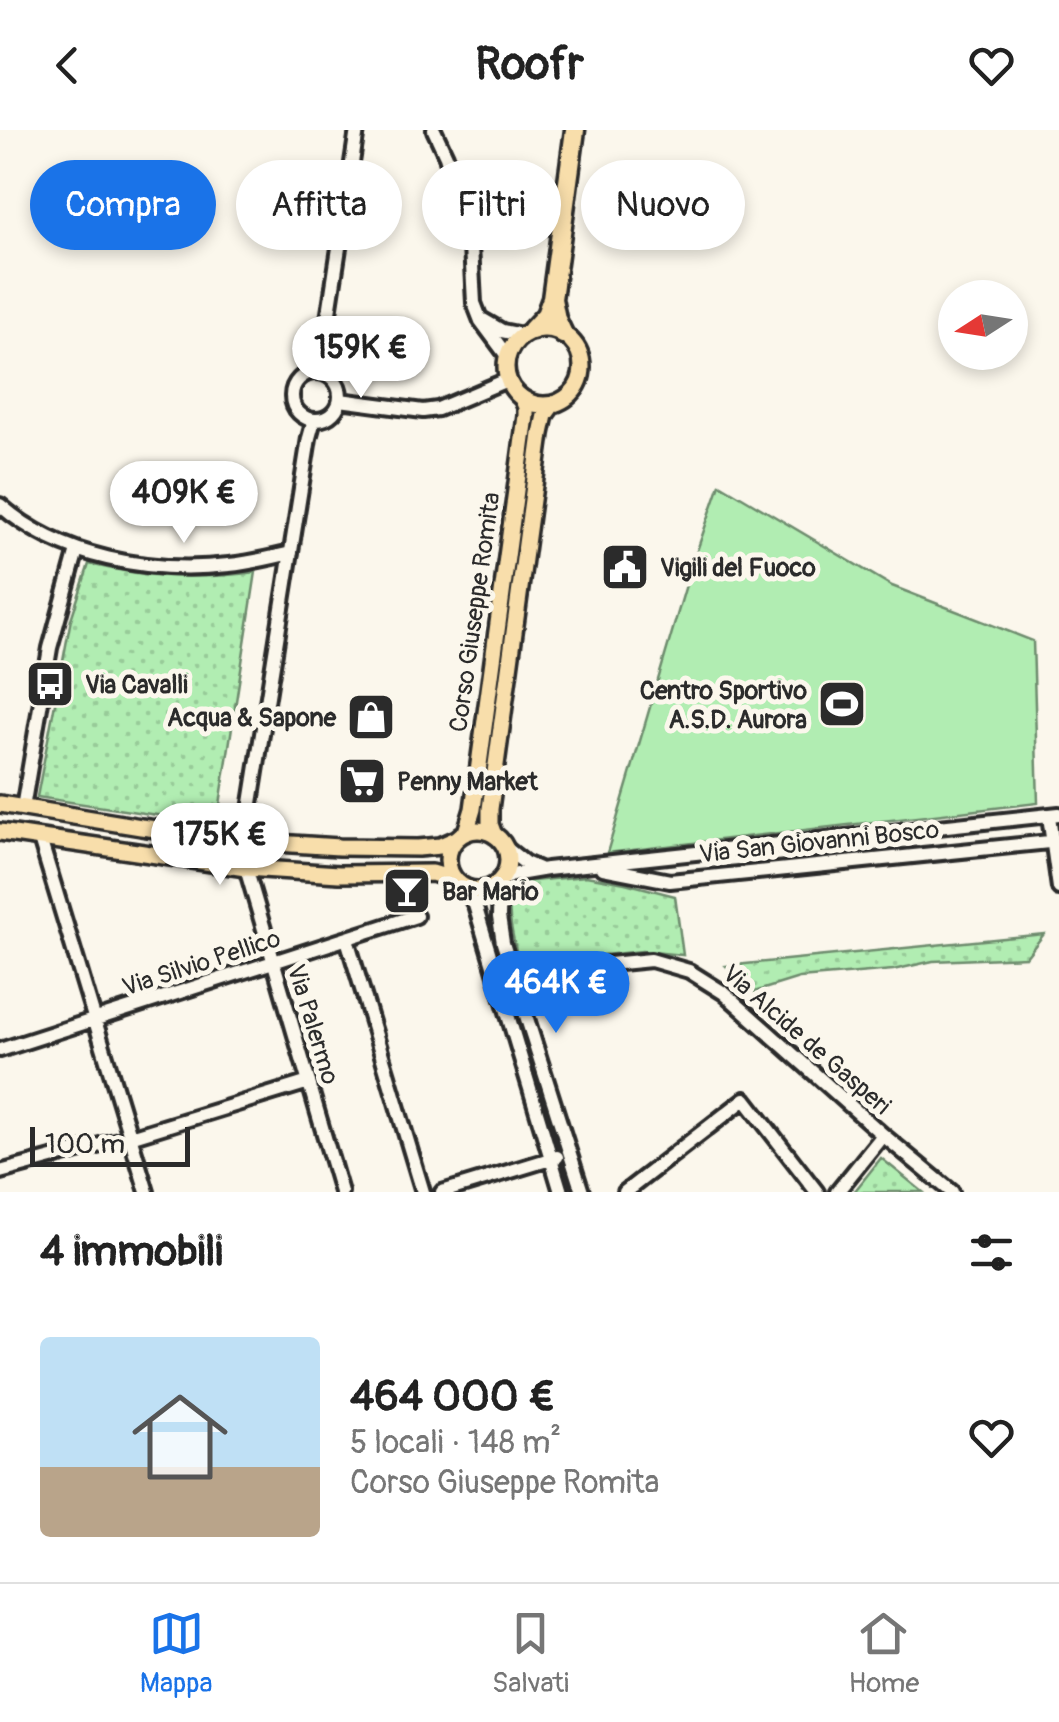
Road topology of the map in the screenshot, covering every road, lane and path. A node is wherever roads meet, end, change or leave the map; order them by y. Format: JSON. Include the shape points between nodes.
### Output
{"nodes":[{"id":1,"x":356,"y":130,"type":"edge"},
{"id":2,"x":434,"y":130,"type":"edge"},
{"id":3,"x":575,"y":130,"type":"edge"},
{"id":4,"x":552,"y":298,"type":"junction"},
{"id":5,"x":478,"y":315,"type":"junction"},
{"id":6,"x":527,"y":333,"type":"junction"},
{"id":7,"x":563,"y":334,"type":"junction"},
{"id":8,"x":507,"y":356,"type":"junction"},
{"id":9,"x":320,"y":372,"type":"junction"},
{"id":10,"x":508,"y":380,"type":"junction"},
{"id":11,"x":522,"y":398,"type":"junction"},
{"id":12,"x":340,"y":400,"type":"junction"},
{"id":13,"x":553,"y":404,"type":"junction"},
{"id":14,"x":314,"y":420,"type":"junction"},
{"id":15,"x":0,"y":504,"type":"edge"},
{"id":16,"x":78,"y":550,"type":"junction"},
{"id":17,"x":291,"y":553,"type":"junction"},
{"id":18,"x":0,"y":804,"type":"edge"},
{"id":19,"x":30,"y":809,"type":"junction"},
{"id":20,"x":1054,"y":815,"type":"edge"},
{"id":21,"x":0,"y":832,"type":"edge"},
{"id":22,"x":494,"y":834,"type":"junction"},
{"id":23,"x":461,"y":836,"type":"junction"},
{"id":24,"x":40,"y":839,"type":"junction"},
{"id":25,"x":246,"y":841,"type":"junction"},
{"id":26,"x":1055,"y":841,"type":"edge"},
{"id":27,"x":506,"y":848,"type":"junction"},
{"id":28,"x":586,"y":865,"type":"junction"},
{"id":29,"x":246,"y":868,"type":"junction"},
{"id":30,"x":546,"y":869,"type":"junction"},
{"id":31,"x":500,"y":880,"type":"junction"},
{"id":32,"x":460,"y":884,"type":"junction"},
{"id":33,"x":1059,"y":888,"type":"edge"},
{"id":34,"x":416,"y":916,"type":"dead end"},
{"id":35,"x":347,"y":940,"type":"junction"},
{"id":36,"x":272,"y":963,"type":"junction"},
{"id":37,"x":512,"y":974,"type":"junction"},
{"id":38,"x":496,"y":976,"type":"junction"},
{"id":39,"x":94,"y":1020,"type":"junction"},
{"id":40,"x":0,"y":1050,"type":"edge"},
{"id":41,"x":308,"y":1082,"type":"junction"},
{"id":42,"x":883,"y":1135,"type":"junction"},
{"id":43,"x":130,"y":1137,"type":"junction"},
{"id":44,"x":569,"y":1154,"type":"junction"},
{"id":45,"x":552,"y":1159,"type":"junction"},
{"id":46,"x":0,"y":1172,"type":"edge"},
{"id":47,"x":147,"y":1192,"type":"edge"},
{"id":48,"x":341,"y":1192,"type":"edge"},
{"id":49,"x":423,"y":1192,"type":"edge"},
{"id":50,"x":442,"y":1192,"type":"edge"},
{"id":51,"x":561,"y":1192,"type":"edge"},
{"id":52,"x":582,"y":1192,"type":"edge"},
{"id":53,"x":626,"y":1192,"type":"edge"},
{"id":54,"x":817,"y":1192,"type":"edge"},
{"id":55,"x":837,"y":1192,"type":"edge"},
{"id":56,"x":952,"y":1192,"type":"edge"}],
"edges":[{"from":1,"to":9,"type":"street"},
{"from":2,"to":5,"type":"street","via":[[472,246]]},
{"from":3,"to":4,"type":"highway"},
{"from":4,"to":6,"type":"highway"},
{"from":4,"to":7,"type":"highway"},
{"from":5,"to":6,"type":"street","via":[[502,331]]},
{"from":5,"to":8,"type":"street"},
{"from":6,"to":7,"type":"main road","via":[[546,328]]},
{"from":6,"to":8,"type":"main road"},
{"from":7,"to":13,"type":"main road","via":[[579,352],[581,374],[570,394]]},
{"from":8,"to":10,"type":"main road"},
{"from":9,"to":12,"type":"street","via":[[338,385]]},
{"from":9,"to":14,"type":"street","via":[[305,374],[292,393],[295,408]]},
{"from":10,"to":11,"type":"main road"},
{"from":10,"to":12,"type":"street","via":[[424,411]]},
{"from":11,"to":13,"type":"main road"},
{"from":11,"to":23,"type":"main road","name":"Corso Giuseppe Romita","via":[[526,416],[474,809]]},
{"from":12,"to":14,"type":"street","via":[[334,412]]},
{"from":13,"to":22,"type":"main road","name":"Corso Giuseppe Romita","via":[[544,420],[513,626],[490,809]]},
{"from":14,"to":17,"type":"street"},
{"from":15,"to":16,"type":"street"},
{"from":16,"to":17,"type":"street","via":[[177,568]]},
{"from":16,"to":19,"type":"street","via":[[50,648]]},
{"from":17,"to":25,"type":"street"},
{"from":18,"to":19,"type":"main road"},
{"from":19,"to":24,"type":"main road"},
{"from":19,"to":25,"type":"main road"},
{"from":20,"to":26,"type":"street"},
{"from":20,"to":28,"type":"street","name":"Via San Giovanni Bosco"},
{"from":21,"to":24,"type":"main road"},
{"from":22,"to":23,"type":"main road"},
{"from":22,"to":27,"type":"main road"},
{"from":23,"to":25,"type":"main road","via":[[418,848]]},
{"from":23,"to":32,"type":"main road","via":[[448,857]]},
{"from":24,"to":29,"type":"main road"},
{"from":24,"to":39,"type":"street"},
{"from":25,"to":29,"type":"main road"},
{"from":26,"to":28,"type":"street","name":"Via San Giovanni Bosco","via":[[670,881]]},
{"from":26,"to":33,"type":"street"},
{"from":27,"to":30,"type":"street"},
{"from":27,"to":31,"type":"main road","via":[[508,866]]},
{"from":28,"to":30,"type":"street","name":"Via San Giovanni Bosco"},
{"from":29,"to":32,"type":"main road","via":[[432,873]]},
{"from":29,"to":36,"type":"street","name":"Via Palermo"},
{"from":30,"to":31,"type":"street","name":"Via San Giovanni Bosco"},
{"from":31,"to":32,"type":"main road","via":[[482,890]]},
{"from":31,"to":37,"type":"street","via":[[500,929]]},
{"from":32,"to":38,"type":"street","via":[[474,905]]},
{"from":34,"to":35,"type":"street","name":"Via Silvio Pellico"},
{"from":35,"to":36,"type":"street","name":"Via Silvio Pellico"},
{"from":35,"to":49,"type":"street"},
{"from":36,"to":39,"type":"street","name":"Via Silvio Pellico"},
{"from":36,"to":41,"type":"street","name":"Via Palermo"},
{"from":37,"to":38,"type":"street","name":"Via Alcide de Gasperi"},
{"from":37,"to":42,"type":"street","name":"Via Alcide de Gasperi","via":[[652,960],[689,971],[732,999]]},
{"from":37,"to":44,"type":"street"},
{"from":38,"to":45,"type":"street"},
{"from":39,"to":40,"type":"street","name":"Via Silvio Pellico"},
{"from":39,"to":43,"type":"street"},
{"from":41,"to":43,"type":"street"},
{"from":41,"to":48,"type":"street","name":"Via Palermo"},
{"from":42,"to":55,"type":"street"},
{"from":42,"to":56,"type":"street","name":"Via Alcide de Gasperi"},
{"from":43,"to":46,"type":"street"},
{"from":43,"to":47,"type":"street"},
{"from":44,"to":45,"type":"street"},
{"from":44,"to":52,"type":"street"},
{"from":45,"to":50,"type":"street"},
{"from":45,"to":51,"type":"street"},
{"from":53,"to":54,"type":"street","via":[[745,1099]]}]}
